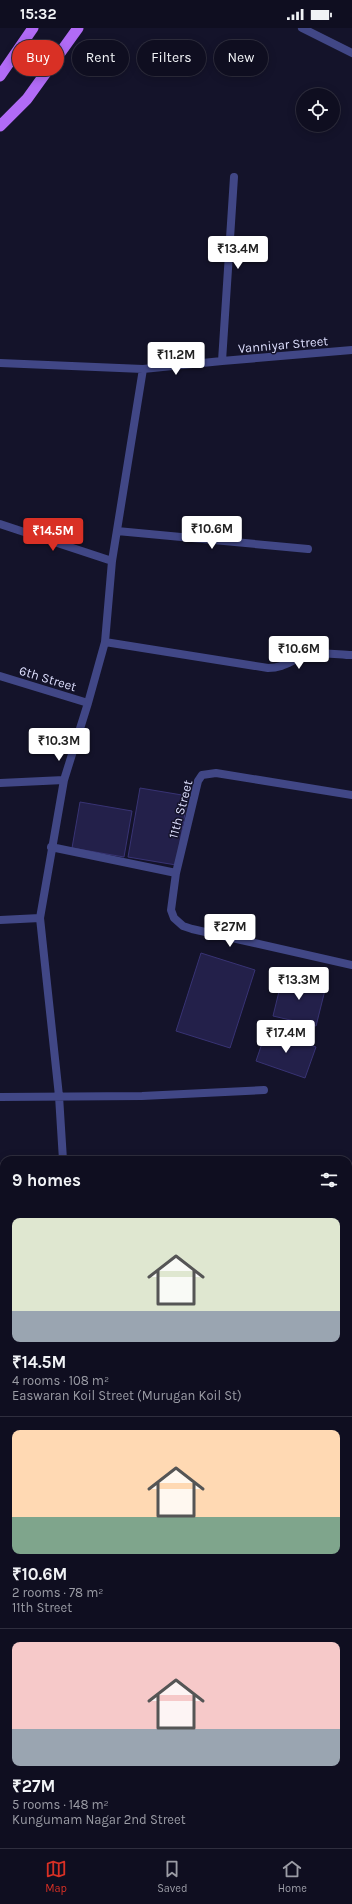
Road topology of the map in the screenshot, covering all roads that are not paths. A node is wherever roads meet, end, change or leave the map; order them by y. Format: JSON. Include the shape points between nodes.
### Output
{"nodes":[{"id":1,"x":33,"y":28,"type":"edge"},
{"id":2,"x":78,"y":28,"type":"edge"},
{"id":3,"x":302,"y":28,"type":"edge"},
{"id":4,"x":352,"y":53,"type":"edge"},
{"id":5,"x":0,"y":76,"type":"edge"},
{"id":6,"x":0,"y":126,"type":"edge"},
{"id":7,"x":234,"y":177,"type":"dead end"},
{"id":8,"x":352,"y":350,"type":"edge"},
{"id":9,"x":222,"y":361,"type":"junction"},
{"id":10,"x":0,"y":363,"type":"edge"},
{"id":11,"x":143,"y":369,"type":"junction"},
{"id":12,"x":0,"y":524,"type":"edge"},
{"id":13,"x":117,"y":531,"type":"junction"},
{"id":14,"x":308,"y":549,"type":"dead end"},
{"id":15,"x":112,"y":561,"type":"junction"},
{"id":16,"x":104,"y":642,"type":"junction"},
{"id":17,"x":352,"y":655,"type":"edge"},
{"id":18,"x":0,"y":676,"type":"edge"},
{"id":19,"x":88,"y":703,"type":"junction"},
{"id":20,"x":64,"y":780,"type":"junction"},
{"id":21,"x":0,"y":783,"type":"edge"},
{"id":22,"x":352,"y":795,"type":"edge"},
{"id":23,"x":51,"y":847,"type":"junction"},
{"id":24,"x":176,"y":873,"type":"junction"},
{"id":25,"x":40,"y":918,"type":"junction"},
{"id":26,"x":0,"y":920,"type":"edge"},
{"id":27,"x":352,"y":964,"type":"edge"},
{"id":28,"x":264,"y":1090,"type":"dead end"},
{"id":29,"x":59,"y":1096,"type":"junction"},
{"id":30,"x":0,"y":1097,"type":"edge"},
{"id":31,"x":63,"y":1156,"type":"edge"}],
"edges":[{"from":1,"to":5,"type":"main road"},
{"from":2,"to":6,"type":"main road","via":[[27,99]]},
{"from":3,"to":4,"type":"street"},
{"from":7,"to":9,"type":"street"},
{"from":8,"to":9,"type":"street","name":"Vanniyar Street"},
{"from":9,"to":11,"type":"street","name":"Vanniyar Street"},
{"from":10,"to":11,"type":"street","name":"Vanniyar Street"},
{"from":11,"to":13,"type":"street"},
{"from":12,"to":15,"type":"street"},
{"from":13,"to":14,"type":"street"},
{"from":13,"to":15,"type":"street"},
{"from":15,"to":16,"type":"street"},
{"from":16,"to":17,"type":"street","via":[[268,668],[290,664],[309,654]]},
{"from":16,"to":19,"type":"street"},
{"from":18,"to":19,"type":"street","name":"6th Street"},
{"from":19,"to":20,"type":"street"},
{"from":20,"to":21,"type":"street"},
{"from":20,"to":23,"type":"street"},
{"from":22,"to":24,"type":"street","name":"11th Street","via":[[216,773],[202,774],[198,781]]},
{"from":23,"to":24,"type":"street"},
{"from":23,"to":25,"type":"street"},
{"from":24,"to":27,"type":"street","via":[[171,910],[174,918],[183,926]]},
{"from":25,"to":26,"type":"street"},
{"from":25,"to":29,"type":"street"},
{"from":28,"to":29,"type":"street","via":[[142,1096]]},
{"from":29,"to":30,"type":"street"},
{"from":29,"to":31,"type":"street"}]}
